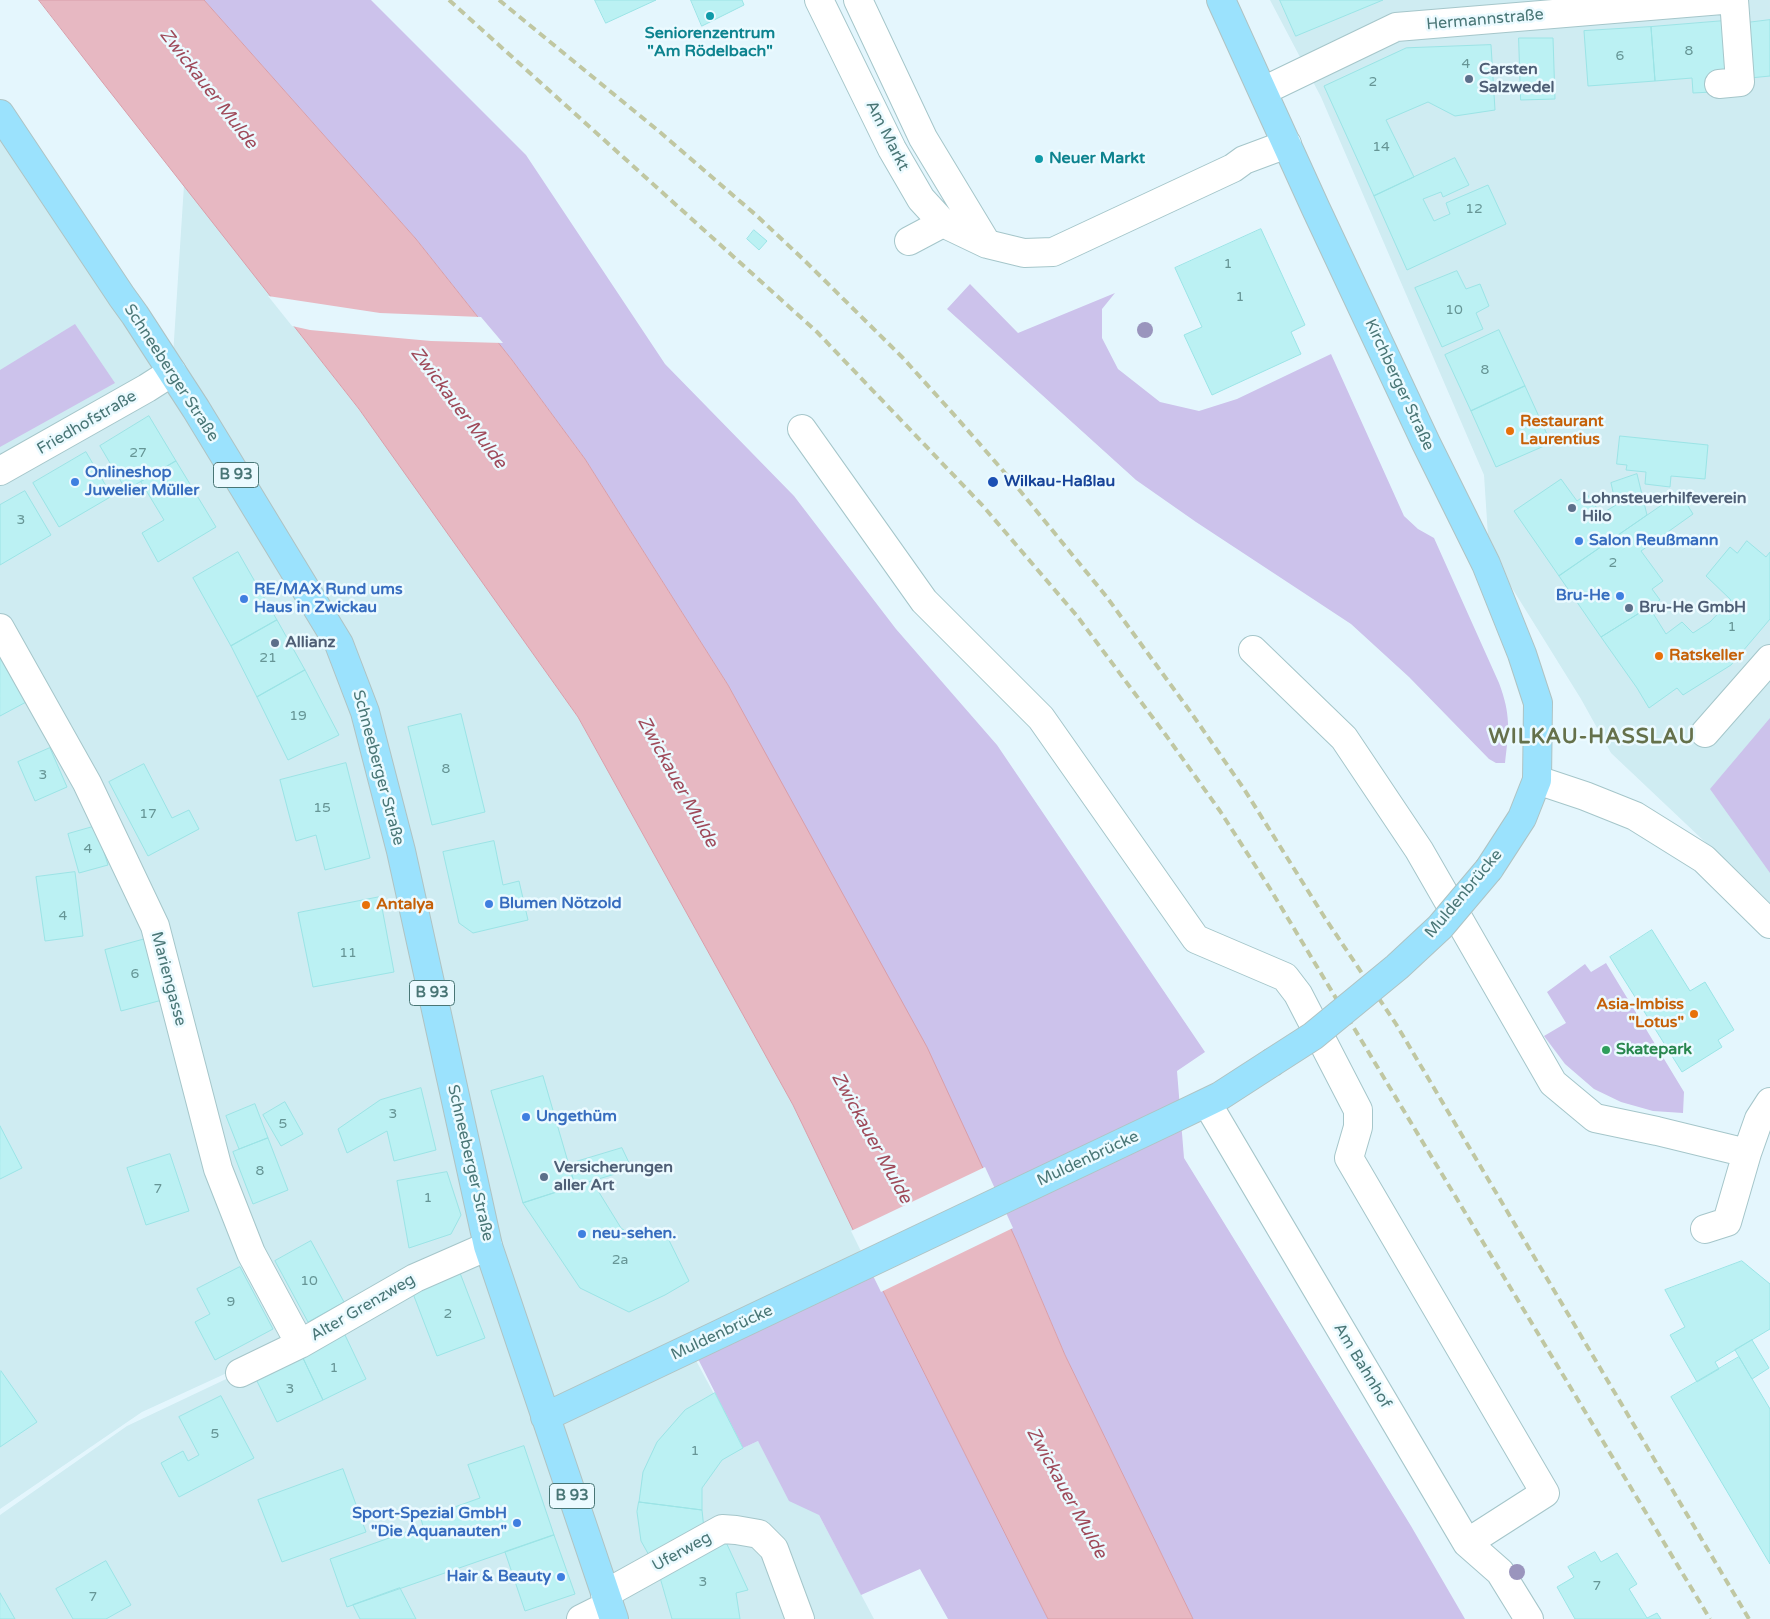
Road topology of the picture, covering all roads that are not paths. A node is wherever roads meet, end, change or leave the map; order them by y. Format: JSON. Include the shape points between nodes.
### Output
{"nodes":[{"id":1,"x":819,"y":0,"type":"edge"},
{"id":2,"x":858,"y":0,"type":"edge"},
{"id":3,"x":1221,"y":0,"type":"edge"},
{"id":4,"x":1722,"y":0,"type":"edge"},
{"id":5,"x":1734,"y":0,"type":"edge"},
{"id":6,"x":1719,"y":84,"type":"dead end"},
{"id":7,"x":1263,"y":91,"type":"junction"},
{"id":8,"x":0,"y":114,"type":"edge"},
{"id":9,"x":1287,"y":144,"type":"junction"},
{"id":10,"x":943,"y":223,"type":"junction"},
{"id":11,"x":909,"y":241,"type":"dead end"},
{"id":12,"x":987,"y":244,"type":"junction"},
{"id":13,"x":172,"y":372,"type":"junction"},
{"id":14,"x":802,"y":429,"type":"dead end"},
{"id":15,"x":0,"y":471,"type":"edge"},
{"id":16,"x":0,"y":628,"type":"edge"},
{"id":17,"x":1253,"y":650,"type":"dead end"},
{"id":18,"x":1770,"y":659,"type":"edge"},
{"id":19,"x":1705,"y":733,"type":"dead end"},
{"id":20,"x":1536,"y":780,"type":"junction"},
{"id":21,"x":1770,"y":924,"type":"edge"},
{"id":22,"x":1207,"y":1102,"type":"junction"},
{"id":23,"x":1764,"y":1111,"type":"edge"},
{"id":24,"x":1747,"y":1153,"type":"junction"},
{"id":25,"x":1704,"y":1229,"type":"dead end"},
{"id":26,"x":488,"y":1246,"type":"junction"},
{"id":27,"x":300,"y":1344,"type":"junction"},
{"id":28,"x":240,"y":1373,"type":"dead end"},
{"id":29,"x":545,"y":1417,"type":"junction"},
{"id":30,"x":1467,"y":1543,"type":"junction"},
{"id":31,"x":609,"y":1606,"type":"edge"},
{"id":32,"x":582,"y":1619,"type":"edge"},
{"id":33,"x":800,"y":1619,"type":"edge"},
{"id":34,"x":1529,"y":1619,"type":"edge"}],
"edges":[{"from":1,"to":10,"type":"street","name":"Am Markt","via":[[897,157],[921,199]]},
{"from":2,"to":12,"type":"street","via":[[923,138]]},
{"from":3,"to":7,"type":"main road","name":"Kirchberger Straße"},
{"from":4,"to":7,"type":"street","name":"Hermannstraße","via":[[1396,27]]},
{"from":5,"to":6,"type":"street","via":[[1740,82]]},
{"from":7,"to":9,"type":"main road","name":"Kirchberger Straße"},
{"from":8,"to":13,"type":"main road","name":"Schneeberger Straße","number":"B 93"},
{"from":9,"to":12,"type":"street","name":"Am Markt","via":[[1244,160],[1053,252],[1024,253]]},
{"from":9,"to":20,"type":"main road","name":"Kirchberger Straße","via":[[1486,564],[1522,654],[1538,703]]},
{"from":10,"to":11,"type":"street"},
{"from":10,"to":12,"type":"street","name":"Am Markt"},
{"from":13,"to":15,"type":"street","name":"Friedhofstraße"},
{"from":13,"to":26,"type":"main road","name":"Schneeberger Straße","number":"B 93","via":[[339,644],[365,712],[401,851]]},
{"from":14,"to":30,"type":"street","via":[[924,601],[1041,718],[1196,939],[1285,977],[1298,994],[1358,1110],[1358,1127],[1349,1158],[1546,1493]]},
{"from":16,"to":27,"type":"street","name":"Mariengasse","via":[[87,784],[155,926],[218,1169],[251,1254]]},
{"from":17,"to":24,"type":"street","via":[[1344,738],[1419,850],[1553,1083],[1595,1118]]},
{"from":18,"to":19,"type":"street"},
{"from":20,"to":21,"type":"street","via":[[1635,816],[1704,859]]},
{"from":20,"to":22,"type":"main road","name":"Muldenbrücke","bridge":true,"via":[[1522,818],[1489,869],[1440,927],[1313,1036]]},
{"from":22,"to":29,"type":"main road","name":"Muldenbrücke"},
{"from":22,"to":30,"type":"street","name":"Am Bahnhof"},
{"from":23,"to":24,"type":"street"},
{"from":24,"to":25,"type":"street","via":[[1727,1222]]},
{"from":26,"to":27,"type":"street","name":"Alter Grenzweg","via":[[415,1278]]},
{"from":26,"to":29,"type":"main road","name":"Schneeberger Straße","number":"B 93"},
{"from":27,"to":28,"type":"street","name":"Alter Grenzweg"},
{"from":29,"to":31,"type":"main road","number":"B 93"},
{"from":30,"to":34,"type":"street","name":"Am Bahnhof","via":[[1500,1572]]},
{"from":31,"to":32,"type":"street","name":"Uferweg"},
{"from":31,"to":33,"type":"street","name":"Uferweg","via":[[722,1529],[759,1534],[774,1549]]}]}
